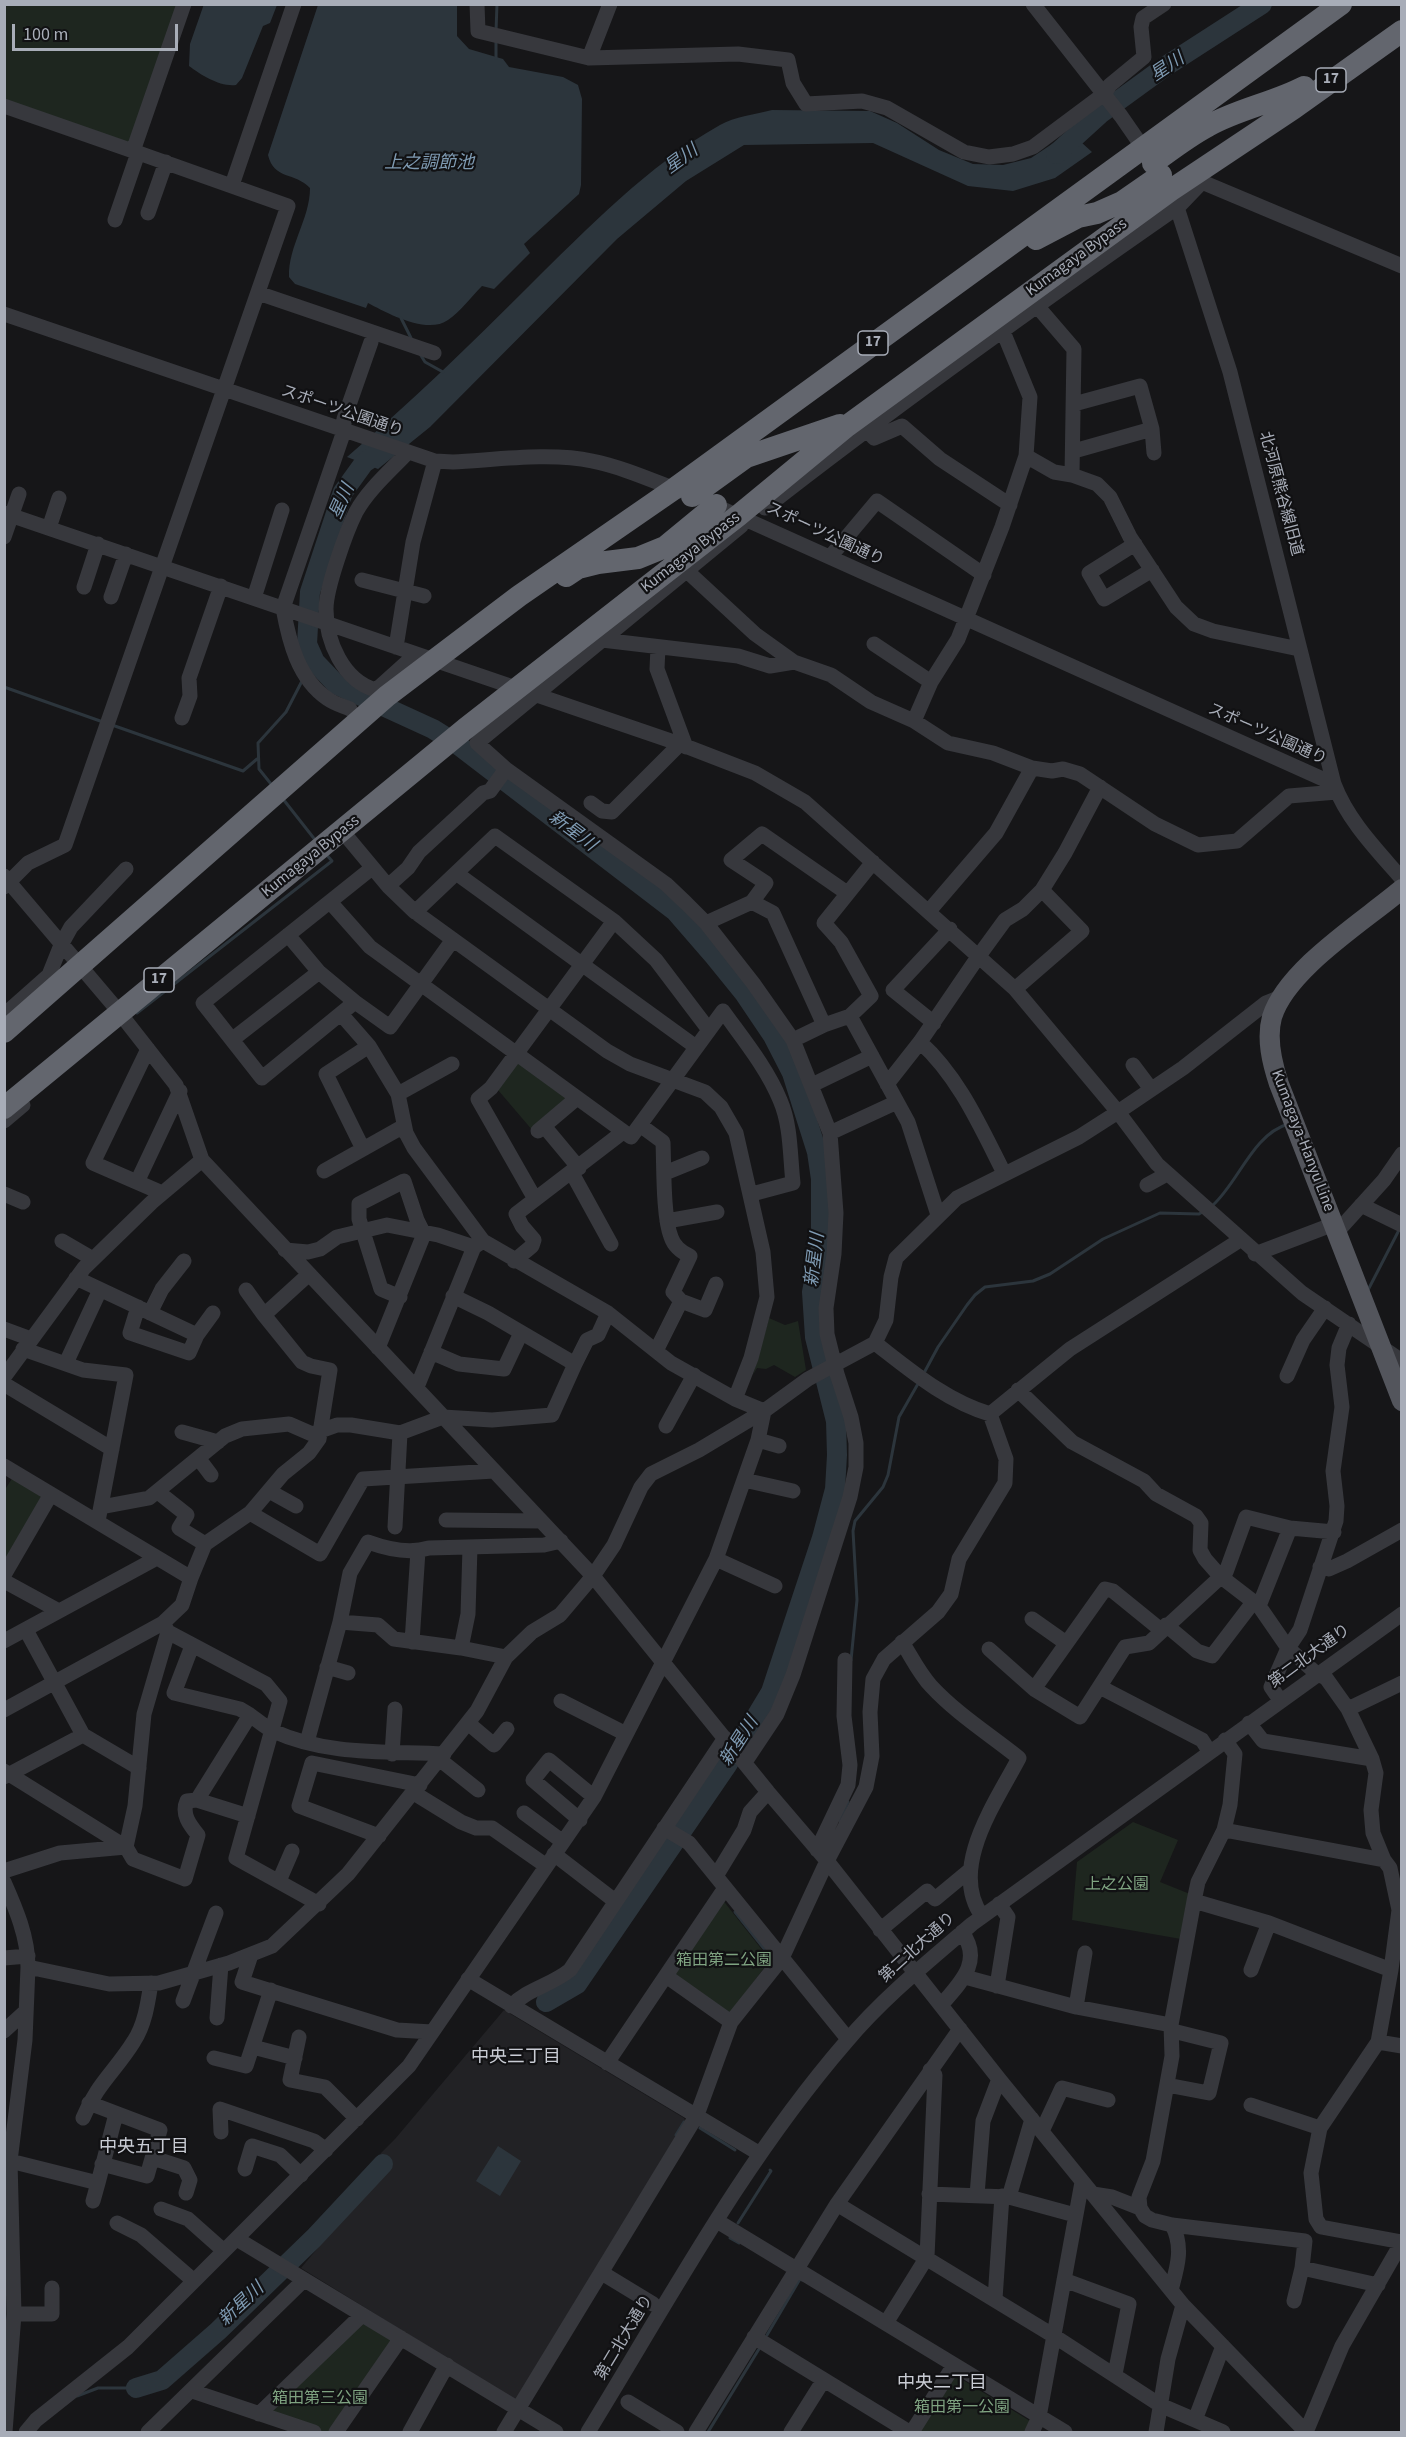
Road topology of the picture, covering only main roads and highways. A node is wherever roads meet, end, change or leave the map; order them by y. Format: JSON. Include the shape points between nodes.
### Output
{"nodes":[{"id":1,"x":1341,"y":4,"type":"edge"},
{"id":2,"x":1401,"y":31,"type":"edge"},
{"id":3,"x":1351,"y":65,"type":"junction"},
{"id":4,"x":1161,"y":176,"type":"junction"},
{"id":5,"x":983,"y":263,"type":"junction"},
{"id":6,"x":856,"y":427,"type":"junction"},
{"id":7,"x":683,"y":492,"type":"junction"},
{"id":8,"x":716,"y":505,"type":"road end"},
{"id":9,"x":510,"y":604,"type":"junction"},
{"id":10,"x":1401,"y":889,"type":"edge"},
{"id":11,"x":6,"y":1016,"type":"edge"},
{"id":12,"x":4,"y":1108,"type":"edge"},
{"id":13,"x":1401,"y":1401,"type":"edge"}],
"edges":[{"from":1,"to":4,"type":"highway","name":"Kumagaya Bypass","number":"17"},
{"from":2,"to":3,"type":"highway","name":"Kumagaya Bypass","number":"17"},
{"from":3,"to":4,"type":"highway","name":"Kumagaya Bypass","number":"17","via":[[1294,108]]},
{"from":3,"to":4,"type":"highway","via":[[1280,99],[1208,125]]},
{"from":4,"to":5,"type":"highway","name":"Kumagaya Bypass","number":"17"},
{"from":4,"to":5,"type":"highway","via":[[1122,202],[1078,217],[1008,255]]},
{"from":4,"to":6,"type":"highway","name":"Kumagaya Bypass","number":"17"},
{"from":5,"to":7,"type":"highway","name":"Kumagaya Bypass","number":"17"},
{"from":6,"to":7,"type":"highway","via":[[837,425],[746,458]]},
{"from":6,"to":12,"type":"highway","name":"Kumagaya Bypass","number":"17","via":[[525,693],[465,729],[122,1016]]},
{"from":7,"to":9,"type":"highway","name":"Kumagaya Bypass","number":"17"},
{"from":8,"to":9,"type":"highway","via":[[665,547],[638,558],[578,568],[524,604]]},
{"from":9,"to":11,"type":"highway","name":"Kumagaya Bypass","number":"17","via":[[426,658],[387,696],[357,713],[277,793],[81,968]]},
{"from":10,"to":13,"type":"main road","name":"Kumagaya-Hanyu Line","via":[[1304,968],[1281,997],[1272,1017],[1270,1037],[1271,1060]]}]}
